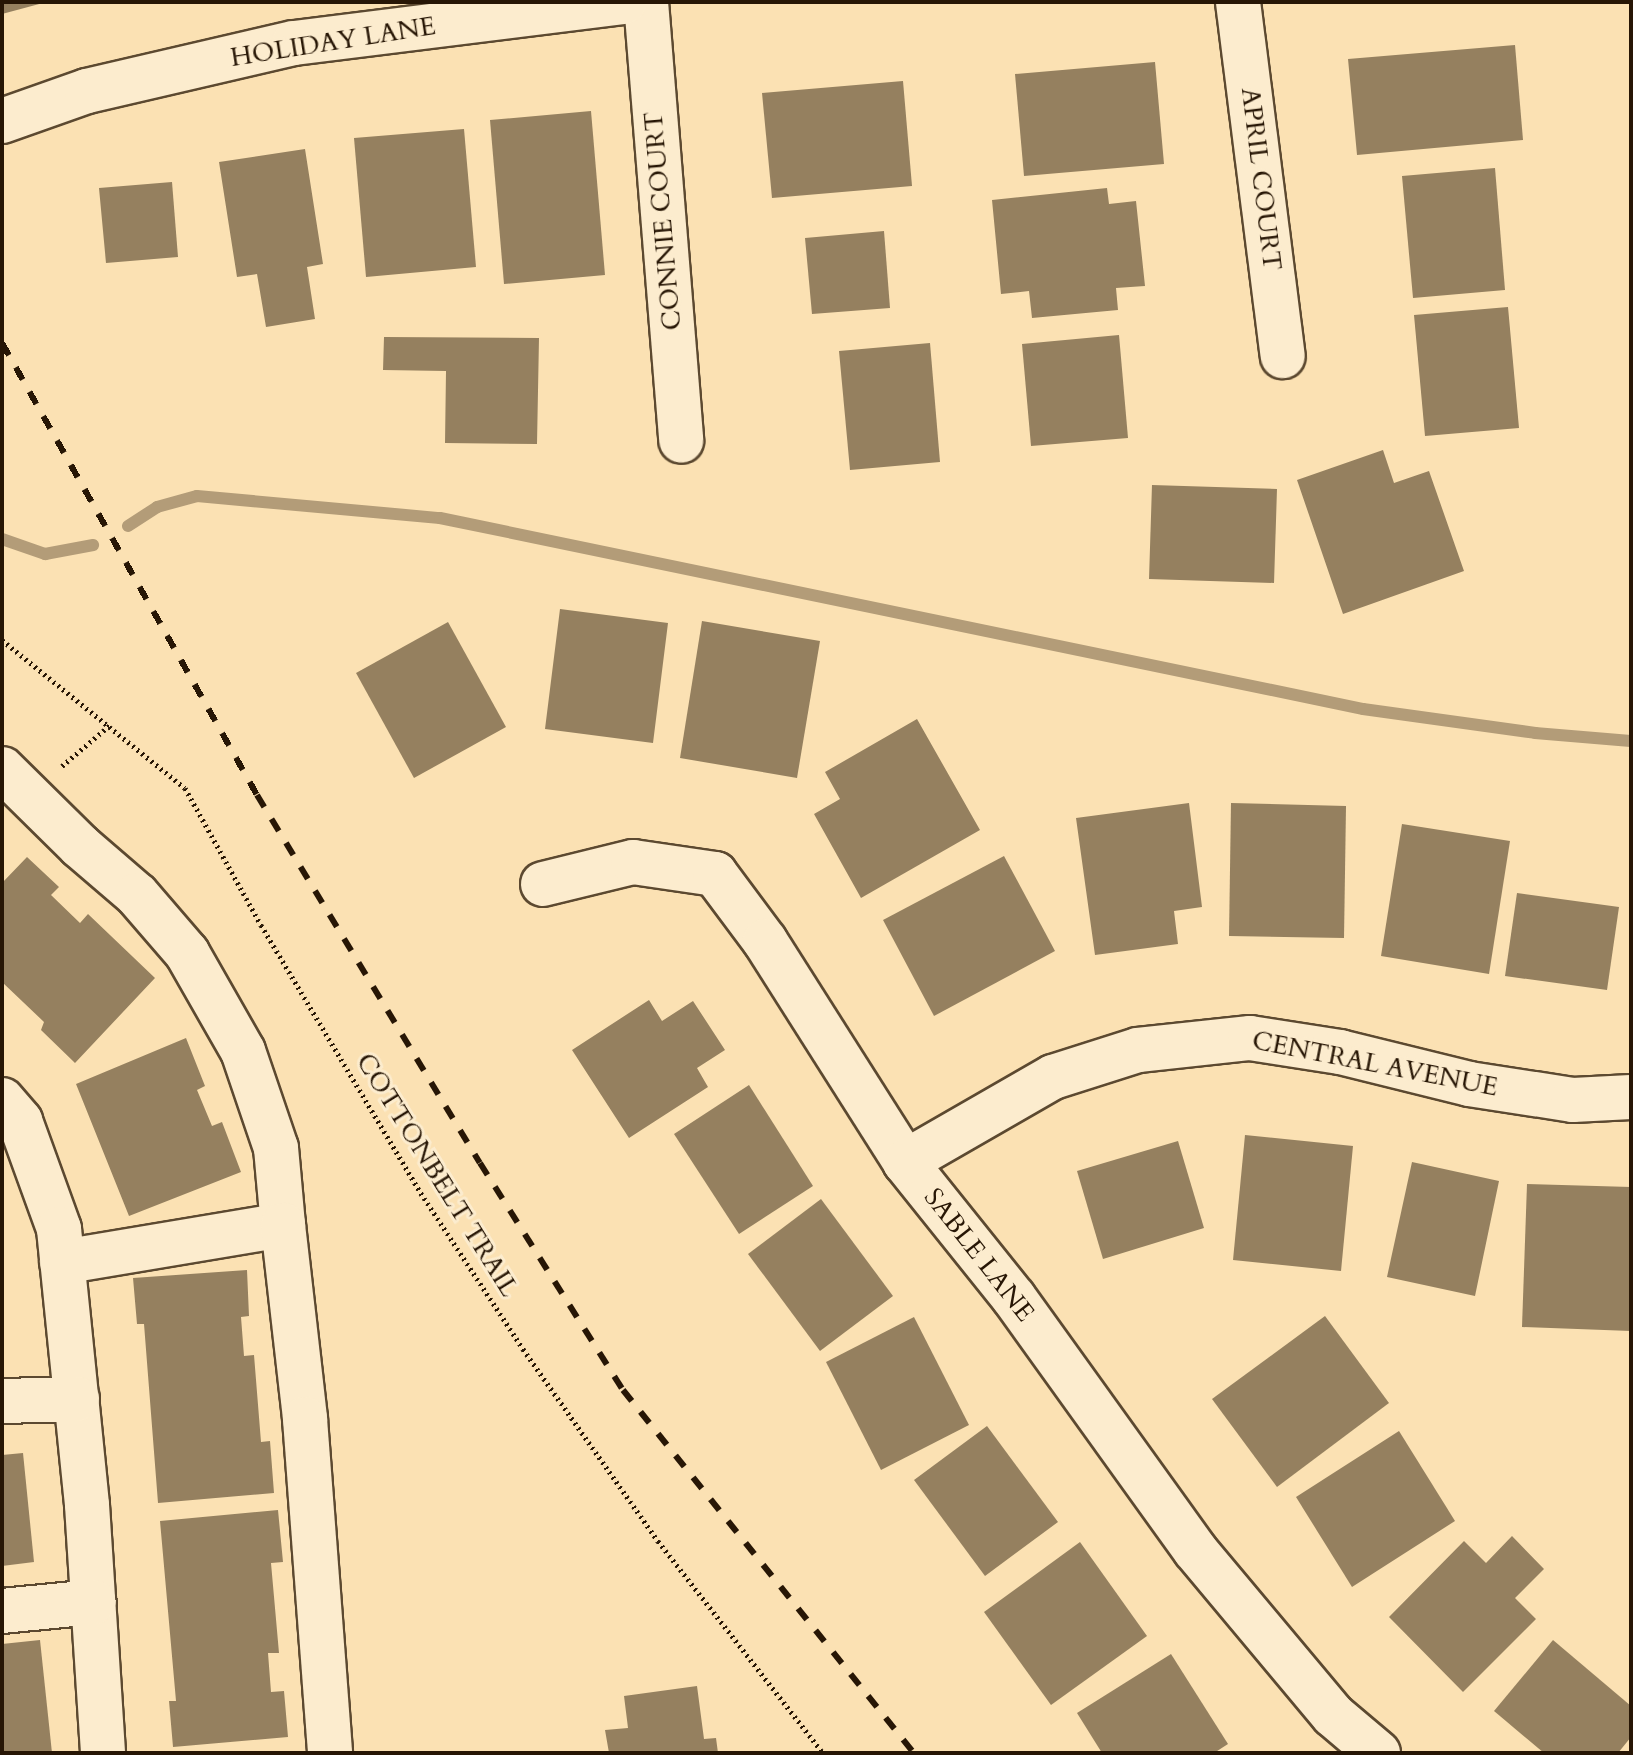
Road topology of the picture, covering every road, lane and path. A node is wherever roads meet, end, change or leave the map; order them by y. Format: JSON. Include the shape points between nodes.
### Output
{"nodes":[{"id":1,"x":624,"y":2,"type":"edge"},
{"id":2,"x":646,"y":2,"type":"edge"},
{"id":3,"x":1238,"y":2,"type":"edge"},
{"id":4,"x":2,"y":121,"type":"edge"},
{"id":5,"x":1283,"y":356,"type":"dead end"},
{"id":6,"x":681,"y":441,"type":"dead end"},
{"id":7,"x":2,"y":640,"type":"edge"},
{"id":8,"x":2,"y":769,"type":"edge"},
{"id":9,"x":543,"y":884,"type":"dead end"},
{"id":10,"x":1631,"y":1097,"type":"edge"},
{"id":11,"x":2,"y":1100,"type":"edge"},
{"id":12,"x":905,"y":1162,"type":"junction"},
{"id":13,"x":283,"y":1225,"type":"junction"},
{"id":14,"x":62,"y":1262,"type":"junction"},
{"id":15,"x":77,"y":1399,"type":"junction"},
{"id":16,"x":2,"y":1401,"type":"edge"},
{"id":17,"x":94,"y":1602,"type":"junction"},
{"id":18,"x":2,"y":1611,"type":"edge"},
{"id":19,"x":103,"y":1753,"type":"edge"},
{"id":20,"x":330,"y":1753,"type":"edge"},
{"id":21,"x":823,"y":1753,"type":"edge"},
{"id":22,"x":1378,"y":1753,"type":"edge"}],
"edges":[{"from":1,"to":4,"type":"street","name":"HOLIDAY LANE","via":[[294,43],[87,91]]},
{"from":2,"to":6,"type":"street","name":"CONNIE COURT"},
{"from":3,"to":5,"type":"street","name":"APRIL COURT"},
{"from":7,"to":21,"type":"path","name":"COTTONBELT TRAIL","via":[[185,788],[424,1198],[515,1337],[658,1541]]},
{"from":8,"to":13,"type":"street","via":[[137,895],[187,953],[243,1051],[276,1148]]},
{"from":9,"to":12,"type":"street","name":"SABLE LANE","via":[[633,862],[715,874],[765,941]]},
{"from":10,"to":12,"type":"street","name":"CENTRAL AVENUE","via":[[1573,1100],[1469,1084],[1340,1052],[1250,1038],[1138,1050],[1053,1077]]},
{"from":11,"to":14,"type":"street","via":[[20,1121],[59,1229]]},
{"from":12,"to":22,"type":"street","name":"SABLE LANE","via":[[1014,1298],[1195,1550],[1333,1715]]},
{"from":13,"to":14,"type":"street"},
{"from":13,"to":20,"type":"street","via":[[305,1419]]},
{"from":14,"to":15,"type":"street"},
{"from":15,"to":16,"type":"street"},
{"from":15,"to":17,"type":"street"},
{"from":17,"to":18,"type":"street"},
{"from":17,"to":19,"type":"street"}]}
